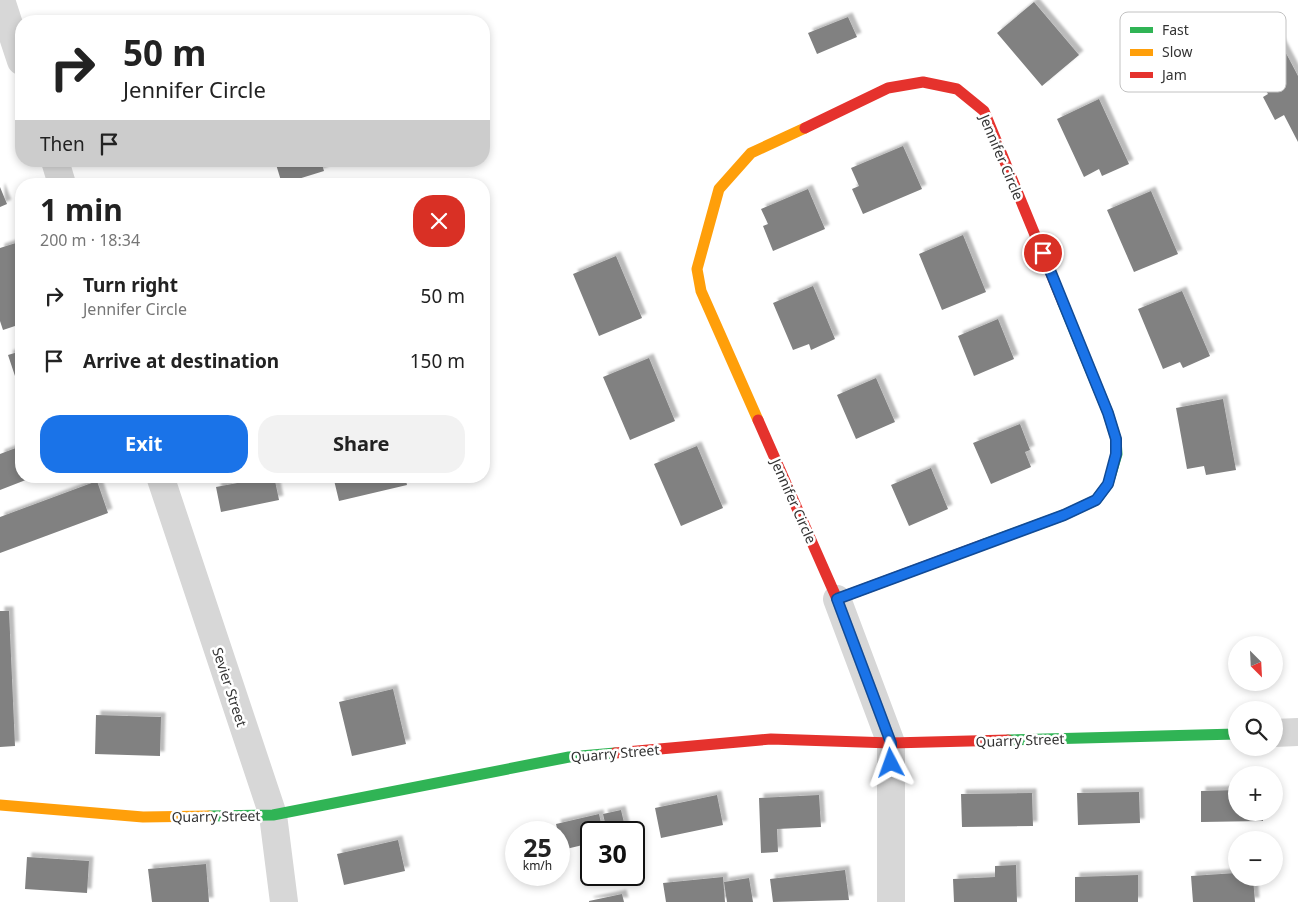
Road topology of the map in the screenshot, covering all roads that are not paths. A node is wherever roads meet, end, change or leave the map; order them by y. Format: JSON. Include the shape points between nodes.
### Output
{"nodes":[{"id":1,"x":1,"y":0,"type":"edge"},
{"id":2,"x":15,"y":43,"type":"edge"},
{"id":3,"x":162,"y":483,"type":"edge"},
{"id":4,"x":837,"y":599,"type":"junction"},
{"id":5,"x":1298,"y":732,"type":"edge"},
{"id":6,"x":1283,"y":733,"type":"edge"},
{"id":7,"x":1228,"y":734,"type":"edge"},
{"id":8,"x":891,"y":743,"type":"junction"},
{"id":9,"x":0,"y":805,"type":"edge"},
{"id":10,"x":273,"y":815,"type":"junction"},
{"id":11,"x":284,"y":902,"type":"edge"},
{"id":12,"x":891,"y":902,"type":"edge"}],
"edges":[{"from":1,"to":2,"type":"street"},
{"from":3,"to":10,"type":"street","name":"Sevier Street"},
{"from":4,"to":4,"type":"street","name":"Jennifer Circle","via":[[701,291],[697,269],[719,189],[751,153],[888,88],[923,82],[948,84],[967,95],[984,111],[1108,413],[1116,439],[1116,454],[1108,484],[1096,500],[1064,515]]},
{"from":4,"to":8,"type":"street","name":"Jennifer Circle"},
{"from":5,"to":6,"type":"street"},
{"from":7,"to":8,"type":"street","name":"Quarry Street"},
{"from":8,"to":10,"type":"street","name":"Quarry Street","via":[[771,739],[569,757]]},
{"from":8,"to":12,"type":"street"},
{"from":9,"to":10,"type":"street","name":"Quarry Street","via":[[143,817]]},
{"from":10,"to":11,"type":"street","name":"Sevier Street"}]}
